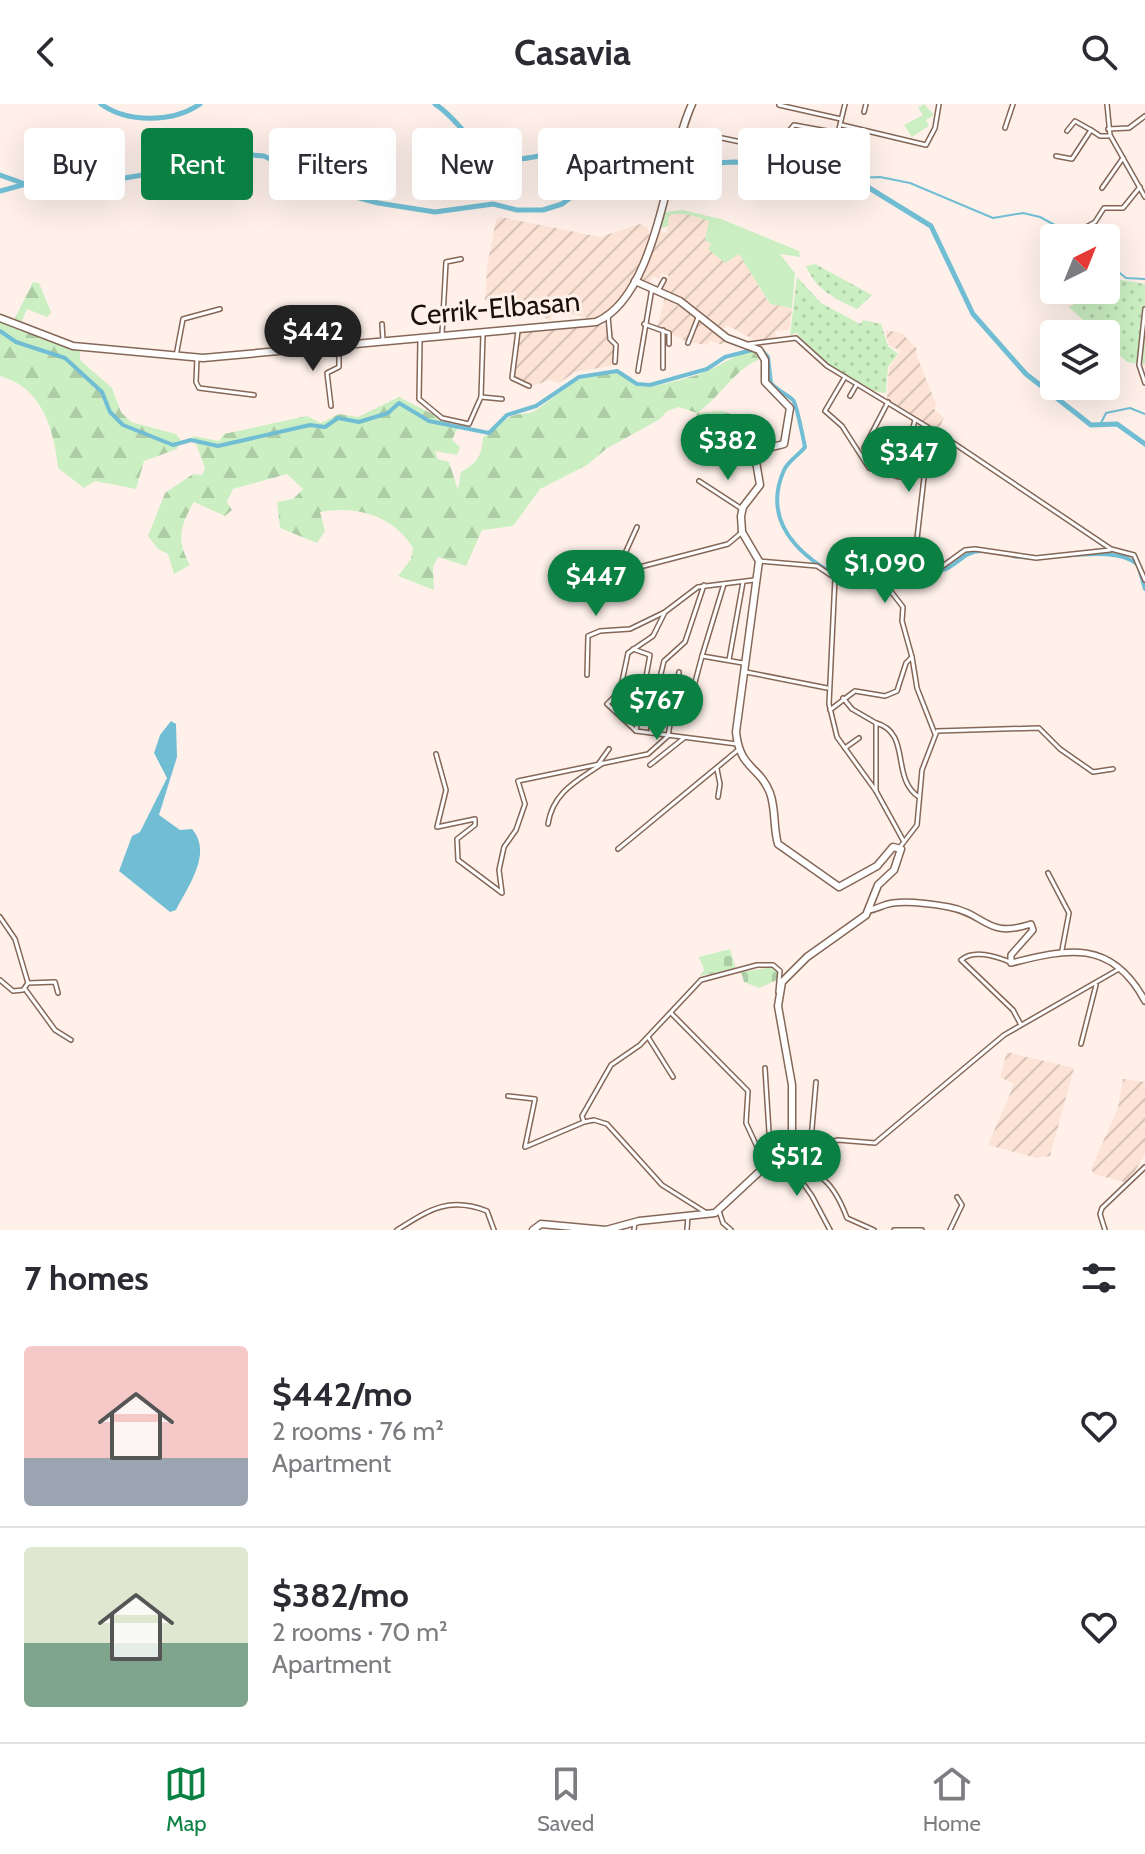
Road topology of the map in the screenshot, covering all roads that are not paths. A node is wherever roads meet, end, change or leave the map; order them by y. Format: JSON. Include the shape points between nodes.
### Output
{"nodes":[{"id":1,"x":692,"y":104,"type":"edge"},
{"id":2,"x":845,"y":104,"type":"edge"},
{"id":3,"x":866,"y":104,"type":"edge"},
{"id":4,"x":939,"y":104,"type":"edge"},
{"id":5,"x":1013,"y":104,"type":"edge"},
{"id":6,"x":1107,"y":104,"type":"edge"},
{"id":7,"x":779,"y":105,"type":"edge"},
{"id":8,"x":801,"y":106,"type":"edge"},
{"id":9,"x":864,"y":112,"type":"dead end"},
{"id":10,"x":1145,"y":116,"type":"edge"},
{"id":11,"x":841,"y":122,"type":"junction"},
{"id":12,"x":685,"y":128,"type":"edge"},
{"id":13,"x":1005,"y":128,"type":"dead end"},
{"id":14,"x":1108,"y":129,"type":"junction"},
{"id":15,"x":1091,"y":130,"type":"junction"},
{"id":16,"x":1067,"y":131,"type":"dead end"},
{"id":17,"x":1110,"y":135,"type":"junction"},
{"id":18,"x":722,"y":140,"type":"edge"},
{"id":19,"x":1056,"y":156,"type":"dead end"},
{"id":20,"x":1123,"y":158,"type":"junction"},
{"id":21,"x":1140,"y":187,"type":"junction"},
{"id":22,"x":1102,"y":188,"type":"dead end"},
{"id":23,"x":1145,"y":197,"type":"edge"},
{"id":24,"x":664,"y":200,"type":"edge"},
{"id":25,"x":1092,"y":224,"type":"edge"},
{"id":26,"x":461,"y":259,"type":"dead end"},
{"id":27,"x":664,"y":280,"type":"dead end"},
{"id":28,"x":635,"y":281,"type":"junction"},
{"id":29,"x":655,"y":290,"type":"junction"},
{"id":30,"x":220,"y":309,"type":"dead end"},
{"id":31,"x":1145,"y":309,"type":"edge"},
{"id":32,"x":699,"y":315,"type":"junction"},
{"id":33,"x":608,"y":316,"type":"junction"},
{"id":34,"x":0,"y":318,"type":"edge"},
{"id":35,"x":382,"y":324,"type":"dead end"},
{"id":36,"x":644,"y":324,"type":"junction"},
{"id":37,"x":518,"y":328,"type":"junction"},
{"id":38,"x":663,"y":330,"type":"junction"},
{"id":39,"x":483,"y":331,"type":"junction"},
{"id":40,"x":442,"y":334,"type":"junction"},
{"id":41,"x":420,"y":336,"type":"junction"},
{"id":42,"x":383,"y":340,"type":"junction"},
{"id":43,"x":688,"y":343,"type":"dead end"},
{"id":44,"x":339,"y":344,"type":"junction"},
{"id":45,"x":669,"y":344,"type":"dead end"},
{"id":46,"x":755,"y":347,"type":"junction"},
{"id":47,"x":176,"y":356,"type":"junction"},
{"id":48,"x":197,"y":358,"type":"junction"},
{"id":49,"x":615,"y":362,"type":"dead end"},
{"id":50,"x":663,"y":368,"type":"dead end"},
{"id":51,"x":638,"y":371,"type":"dead end"},
{"id":52,"x":845,"y":377,"type":"junction"},
{"id":53,"x":1145,"y":383,"type":"edge"},
{"id":54,"x":857,"y":384,"type":"junction"},
{"id":55,"x":529,"y":386,"type":"dead end"},
{"id":56,"x":254,"y":395,"type":"dead end"},
{"id":57,"x":850,"y":396,"type":"dead end"},
{"id":58,"x":481,"y":397,"type":"junction"},
{"id":59,"x":502,"y":399,"type":"dead end"},
{"id":60,"x":888,"y":402,"type":"junction"},
{"id":61,"x":331,"y":406,"type":"dead end"},
{"id":62,"x":915,"y":420,"type":"junction"},
{"id":63,"x":941,"y":435,"type":"junction"},
{"id":64,"x":864,"y":448,"type":"dead end"},
{"id":65,"x":699,"y":481,"type":"dead end"},
{"id":66,"x":742,"y":509,"type":"junction"},
{"id":67,"x":637,"y":527,"type":"dead end"},
{"id":68,"x":742,"y":532,"type":"junction"},
{"id":69,"x":1111,"y":549,"type":"junction"},
{"id":70,"x":915,"y":556,"type":"dead end"},
{"id":71,"x":759,"y":561,"type":"junction"},
{"id":72,"x":835,"y":575,"type":"junction"},
{"id":73,"x":757,"y":580,"type":"junction"},
{"id":74,"x":1145,"y":580,"type":"edge"},
{"id":75,"x":743,"y":582,"type":"junction"},
{"id":76,"x":724,"y":584,"type":"junction"},
{"id":77,"x":704,"y":585,"type":"junction"},
{"id":78,"x":665,"y":612,"type":"junction"},
{"id":79,"x":633,"y":649,"type":"junction"},
{"id":80,"x":702,"y":656,"type":"junction"},
{"id":81,"x":912,"y":657,"type":"junction"},
{"id":82,"x":729,"y":660,"type":"junction"},
{"id":83,"x":743,"y":667,"type":"junction"},
{"id":84,"x":679,"y":672,"type":"dead end"},
{"id":85,"x":587,"y":675,"type":"dead end"},
{"id":86,"x":827,"y":688,"type":"junction"},
{"id":87,"x":843,"y":697,"type":"junction"},
{"id":88,"x":689,"y":705,"type":"dead end"},
{"id":89,"x":830,"y":710,"type":"junction"},
{"id":90,"x":876,"y":723,"type":"junction"},
{"id":91,"x":636,"y":731,"type":"junction"},
{"id":92,"x":651,"y":733,"type":"junction"},
{"id":93,"x":935,"y":734,"type":"junction"},
{"id":94,"x":668,"y":736,"type":"junction"},
{"id":95,"x":684,"y":738,"type":"junction"},
{"id":96,"x":859,"y":738,"type":"dead end"},
{"id":97,"x":738,"y":747,"type":"junction"},
{"id":98,"x":845,"y":748,"type":"junction"},
{"id":99,"x":609,"y":749,"type":"dead end"},
{"id":100,"x":436,"y":754,"type":"dead end"},
{"id":101,"x":601,"y":763,"type":"junction"},
{"id":102,"x":650,"y":765,"type":"dead end"},
{"id":103,"x":716,"y":768,"type":"junction"},
{"id":104,"x":1113,"y":769,"type":"dead end"},
{"id":105,"x":876,"y":791,"type":"junction"},
{"id":106,"x":718,"y":797,"type":"dead end"},
{"id":107,"x":919,"y":797,"type":"junction"},
{"id":108,"x":548,"y":824,"type":"dead end"},
{"id":109,"x":901,"y":843,"type":"junction"},
{"id":110,"x":618,"y":849,"type":"dead end"},
{"id":111,"x":1048,"y":873,"type":"dead end"},
{"id":112,"x":869,"y":910,"type":"junction"},
{"id":113,"x":0,"y":917,"type":"edge"},
{"id":114,"x":1062,"y":950,"type":"junction"},
{"id":115,"x":1010,"y":962,"type":"junction"},
{"id":116,"x":1119,"y":969,"type":"junction"},
{"id":117,"x":0,"y":980,"type":"edge"},
{"id":118,"x":28,"y":983,"type":"junction"},
{"id":119,"x":1096,"y":985,"type":"junction"},
{"id":120,"x":25,"y":989,"type":"junction"},
{"id":121,"x":778,"y":992,"type":"junction"},
{"id":122,"x":58,"y":993,"type":"dead end"},
{"id":123,"x":1145,"y":1001,"type":"edge"},
{"id":124,"x":671,"y":1013,"type":"junction"},
{"id":125,"x":1021,"y":1025,"type":"junction"},
{"id":126,"x":648,"y":1037,"type":"junction"},
{"id":127,"x":71,"y":1040,"type":"dead end"},
{"id":128,"x":1081,"y":1044,"type":"dead end"},
{"id":129,"x":765,"y":1068,"type":"dead end"},
{"id":130,"x":673,"y":1077,"type":"dead end"},
{"id":131,"x":816,"y":1082,"type":"dead end"},
{"id":132,"x":508,"y":1096,"type":"dead end"},
{"id":133,"x":584,"y":1122,"type":"junction"},
{"id":134,"x":806,"y":1147,"type":"junction"},
{"id":135,"x":783,"y":1150,"type":"junction"},
{"id":136,"x":786,"y":1161,"type":"junction"},
{"id":137,"x":767,"y":1166,"type":"junction"},
{"id":138,"x":1145,"y":1167,"type":"edge"},
{"id":139,"x":957,"y":1197,"type":"dead end"},
{"id":140,"x":719,"y":1211,"type":"junction"},
{"id":141,"x":708,"y":1214,"type":"junction"},
{"id":142,"x":688,"y":1216,"type":"junction"},
{"id":143,"x":634,"y":1226,"type":"edge"},
{"id":144,"x":397,"y":1230,"type":"edge"},
{"id":145,"x":494,"y":1230,"type":"edge"},
{"id":146,"x":533,"y":1230,"type":"edge"},
{"id":147,"x":687,"y":1230,"type":"edge"},
{"id":148,"x":731,"y":1230,"type":"edge"},
{"id":149,"x":830,"y":1230,"type":"edge"},
{"id":150,"x":874,"y":1230,"type":"edge"},
{"id":151,"x":894,"y":1230,"type":"edge"},
{"id":152,"x":922,"y":1230,"type":"edge"},
{"id":153,"x":950,"y":1230,"type":"edge"},
{"id":154,"x":1105,"y":1230,"type":"edge"}],
"edges":[{"from":1,"to":12,"type":"main road","name":"Cerrik-Elbasan"},
{"from":2,"to":11,"type":"street"},
{"from":3,"to":9,"type":"street"},
{"from":4,"to":11,"type":"street","via":[[926,145]]},
{"from":5,"to":13,"type":"street"},
{"from":6,"to":14,"type":"street"},
{"from":7,"to":8,"type":"street"},
{"from":8,"to":11,"type":"street"},
{"from":10,"to":14,"type":"street","via":[[1129,128]]},
{"from":11,"to":18,"type":"street","via":[[837,133],[794,125],[774,149]]},
{"from":14,"to":17,"type":"street"},
{"from":15,"to":16,"type":"street","via":[[1075,121]]},
{"from":15,"to":17,"type":"street"},
{"from":15,"to":19,"type":"street","via":[[1072,159]]},
{"from":17,"to":20,"type":"street"},
{"from":20,"to":21,"type":"street"},
{"from":20,"to":22,"type":"street"},
{"from":21,"to":23,"type":"street"},
{"from":21,"to":25,"type":"street","via":[[1123,208],[1104,208]]},
{"from":24,"to":28,"type":"main road","name":"Cerrik-Elbasan"},
{"from":26,"to":40,"type":"street","via":[[446,262]]},
{"from":27,"to":29,"type":"street"},
{"from":28,"to":29,"type":"main road"},
{"from":28,"to":33,"type":"main road","name":"Cerrik-Elbasan"},
{"from":29,"to":32,"type":"main road"},
{"from":29,"to":36,"type":"street"},
{"from":30,"to":47,"type":"street","via":[[183,319]]},
{"from":31,"to":53,"type":"street","via":[[1139,365]]},
{"from":32,"to":43,"type":"street"},
{"from":32,"to":46,"type":"main road","via":[[732,340]]},
{"from":33,"to":37,"type":"main road","name":"Cerrik-Elbasan","via":[[589,323]]},
{"from":33,"to":49,"type":"street"},
{"from":34,"to":47,"type":"main road","name":"Cerrik-Elbasan","via":[[73,346]]},
{"from":35,"to":42,"type":"street"},
{"from":36,"to":38,"type":"street"},
{"from":36,"to":51,"type":"street"},
{"from":37,"to":39,"type":"main road","name":"Cerrik-Elbasan"},
{"from":37,"to":55,"type":"street","via":[[512,378]]},
{"from":38,"to":45,"type":"street","via":[[670,334]]},
{"from":38,"to":50,"type":"street"},
{"from":39,"to":40,"type":"main road","name":"Cerrik-Elbasan"},
{"from":39,"to":58,"type":"street"},
{"from":40,"to":41,"type":"main road","name":"Cerrik-Elbasan"},
{"from":41,"to":42,"type":"main road","name":"Cerrik-Elbasan"},
{"from":41,"to":58,"type":"street","via":[[419,397],[424,405],[446,420],[469,424]]},
{"from":42,"to":44,"type":"main road","name":"Cerrik-Elbasan"},
{"from":44,"to":48,"type":"main road","name":"Cerrik-Elbasan"},
{"from":44,"to":61,"type":"street","via":[[340,366],[327,375]]},
{"from":46,"to":52,"type":"street","via":[[795,337]]},
{"from":46,"to":66,"type":"main road","via":[[765,360],[765,382],[789,404],[790,424],[784,444],[757,452],[760,485]]},
{"from":47,"to":48,"type":"main road","name":"Cerrik-Elbasan"},
{"from":48,"to":56,"type":"street","via":[[199,388]]},
{"from":52,"to":54,"type":"street"},
{"from":52,"to":62,"type":"street","via":[[825,411],[842,426],[868,468],[900,477]]},
{"from":54,"to":57,"type":"street"},
{"from":54,"to":60,"type":"street"},
{"from":58,"to":59,"type":"street"},
{"from":60,"to":62,"type":"street"},
{"from":60,"to":64,"type":"street"},
{"from":62,"to":63,"type":"street"},
{"from":63,"to":69,"type":"street"},
{"from":63,"to":70,"type":"street","via":[[925,469]]},
{"from":65,"to":66,"type":"street"},
{"from":66,"to":68,"type":"main road"},
{"from":67,"to":68,"type":"street","via":[[622,560],[632,569],[731,543]]},
{"from":68,"to":71,"type":"main road"},
{"from":69,"to":72,"type":"street","via":[[1036,558],[975,549],[940,568],[856,566]]},
{"from":69,"to":74,"type":"street","via":[[1136,556]]},
{"from":71,"to":72,"type":"street","via":[[817,566]]},
{"from":71,"to":73,"type":"main road"},
{"from":72,"to":81,"type":"street","via":[[886,585],[903,607]]},
{"from":72,"to":86,"type":"street"},
{"from":73,"to":75,"type":"street"},
{"from":73,"to":83,"type":"main road"},
{"from":75,"to":76,"type":"street"},
{"from":75,"to":82,"type":"street"},
{"from":76,"to":77,"type":"street"},
{"from":76,"to":80,"type":"street"},
{"from":77,"to":78,"type":"street"},
{"from":77,"to":92,"type":"street","via":[[685,642],[664,661]]},
{"from":78,"to":79,"type":"street","via":[[658,631]]},
{"from":78,"to":85,"type":"street","via":[[630,629],[588,636]]},
{"from":79,"to":91,"type":"street","via":[[650,655]]},
{"from":79,"to":91,"type":"street","via":[[620,691],[607,704]]},
{"from":80,"to":82,"type":"street"},
{"from":80,"to":88,"type":"street"},
{"from":81,"to":87,"type":"street","via":[[893,694],[855,691]]},
{"from":81,"to":93,"type":"street","via":[[917,688]]},
{"from":82,"to":83,"type":"street"},
{"from":83,"to":86,"type":"street"},
{"from":83,"to":97,"type":"main road","via":[[736,714]]},
{"from":84,"to":94,"type":"street"},
{"from":86,"to":89,"type":"street"},
{"from":87,"to":89,"type":"street"},
{"from":87,"to":90,"type":"street"},
{"from":89,"to":98,"type":"street"},
{"from":90,"to":105,"type":"street"},
{"from":90,"to":107,"type":"street","via":[[897,742],[905,783]]},
{"from":91,"to":92,"type":"street"},
{"from":92,"to":94,"type":"street"},
{"from":93,"to":104,"type":"street","via":[[1039,728],[1093,772]]},
{"from":93,"to":107,"type":"street"},
{"from":94,"to":95,"type":"street"},
{"from":94,"to":101,"type":"street","via":[[639,758]]},
{"from":95,"to":97,"type":"street"},
{"from":95,"to":102,"type":"street"},
{"from":96,"to":98,"type":"street"},
{"from":97,"to":103,"type":"street"},
{"from":97,"to":109,"type":"main road","via":[[741,759],[770,794],[778,844],[834,886],[845,886],[877,866]]},
{"from":98,"to":105,"type":"street"},
{"from":99,"to":101,"type":"street"},
{"from":100,"to":101,"type":"street","via":[[446,790],[437,827],[475,819],[475,825],[457,839],[458,860],[502,893],[504,847],[525,804],[518,781]]},
{"from":101,"to":108,"type":"street","via":[[571,782]]},
{"from":103,"to":106,"type":"street"},
{"from":103,"to":110,"type":"street"},
{"from":105,"to":109,"type":"street"},
{"from":107,"to":109,"type":"street","via":[[917,825]]},
{"from":109,"to":112,"type":"main road","via":[[894,870],[878,885]]},
{"from":111,"to":114,"type":"street","via":[[1069,913]]},
{"from":112,"to":115,"type":"street","via":[[906,903],[956,909],[1000,930],[1031,924],[1033,930]]},
{"from":112,"to":121,"type":"main road","via":[[796,966]]},
{"from":113,"to":118,"type":"street","via":[[15,939]]},
{"from":114,"to":115,"type":"street"},
{"from":114,"to":116,"type":"street","via":[[1090,954]]},
{"from":115,"to":125,"type":"street","via":[[983,955],[961,960],[1013,1010]]},
{"from":116,"to":119,"type":"street"},
{"from":116,"to":123,"type":"street"},
{"from":117,"to":120,"type":"street","via":[[13,991]]},
{"from":118,"to":120,"type":"street"},
{"from":118,"to":122,"type":"street","via":[[55,982]]},
{"from":119,"to":125,"type":"street"},
{"from":119,"to":128,"type":"street"},
{"from":120,"to":127,"type":"street","via":[[55,1030]]},
{"from":121,"to":124,"type":"street","via":[[779,968],[757,965],[701,980]]},
{"from":121,"to":135,"type":"main road","via":[[792,1085],[792,1136]]},
{"from":124,"to":126,"type":"street"},
{"from":124,"to":137,"type":"street","via":[[748,1091],[746,1123]]},
{"from":125,"to":134,"type":"street","via":[[875,1143],[838,1140]]},
{"from":126,"to":130,"type":"street"},
{"from":126,"to":133,"type":"street","via":[[604,1072],[582,1116]]},
{"from":129,"to":135,"type":"street","via":[[769,1132]]},
{"from":131,"to":134,"type":"street"},
{"from":132,"to":133,"type":"street","via":[[535,1099],[525,1147]]},
{"from":133,"to":141,"type":"street","via":[[607,1124],[658,1183]]},
{"from":134,"to":135,"type":"street"},
{"from":135,"to":136,"type":"street"},
{"from":135,"to":137,"type":"main road"},
{"from":136,"to":149,"type":"street"},
{"from":136,"to":150,"type":"street","via":[[823,1176],[847,1218]]},
{"from":137,"to":140,"type":"main road"},
{"from":138,"to":154,"type":"street","via":[[1102,1208]]},
{"from":139,"to":153,"type":"street","via":[[962,1205]]},
{"from":140,"to":141,"type":"main road"},
{"from":140,"to":148,"type":"street"},
{"from":141,"to":142,"type":"main road"},
{"from":142,"to":143,"type":"main road"},
{"from":142,"to":147,"type":"street"},
{"from":143,"to":146,"type":"main road","via":[[541,1224]]},
{"from":144,"to":145,"type":"street","via":[[434,1206],[468,1205],[490,1214]]},
{"from":151,"to":152,"type":"street"}]}
